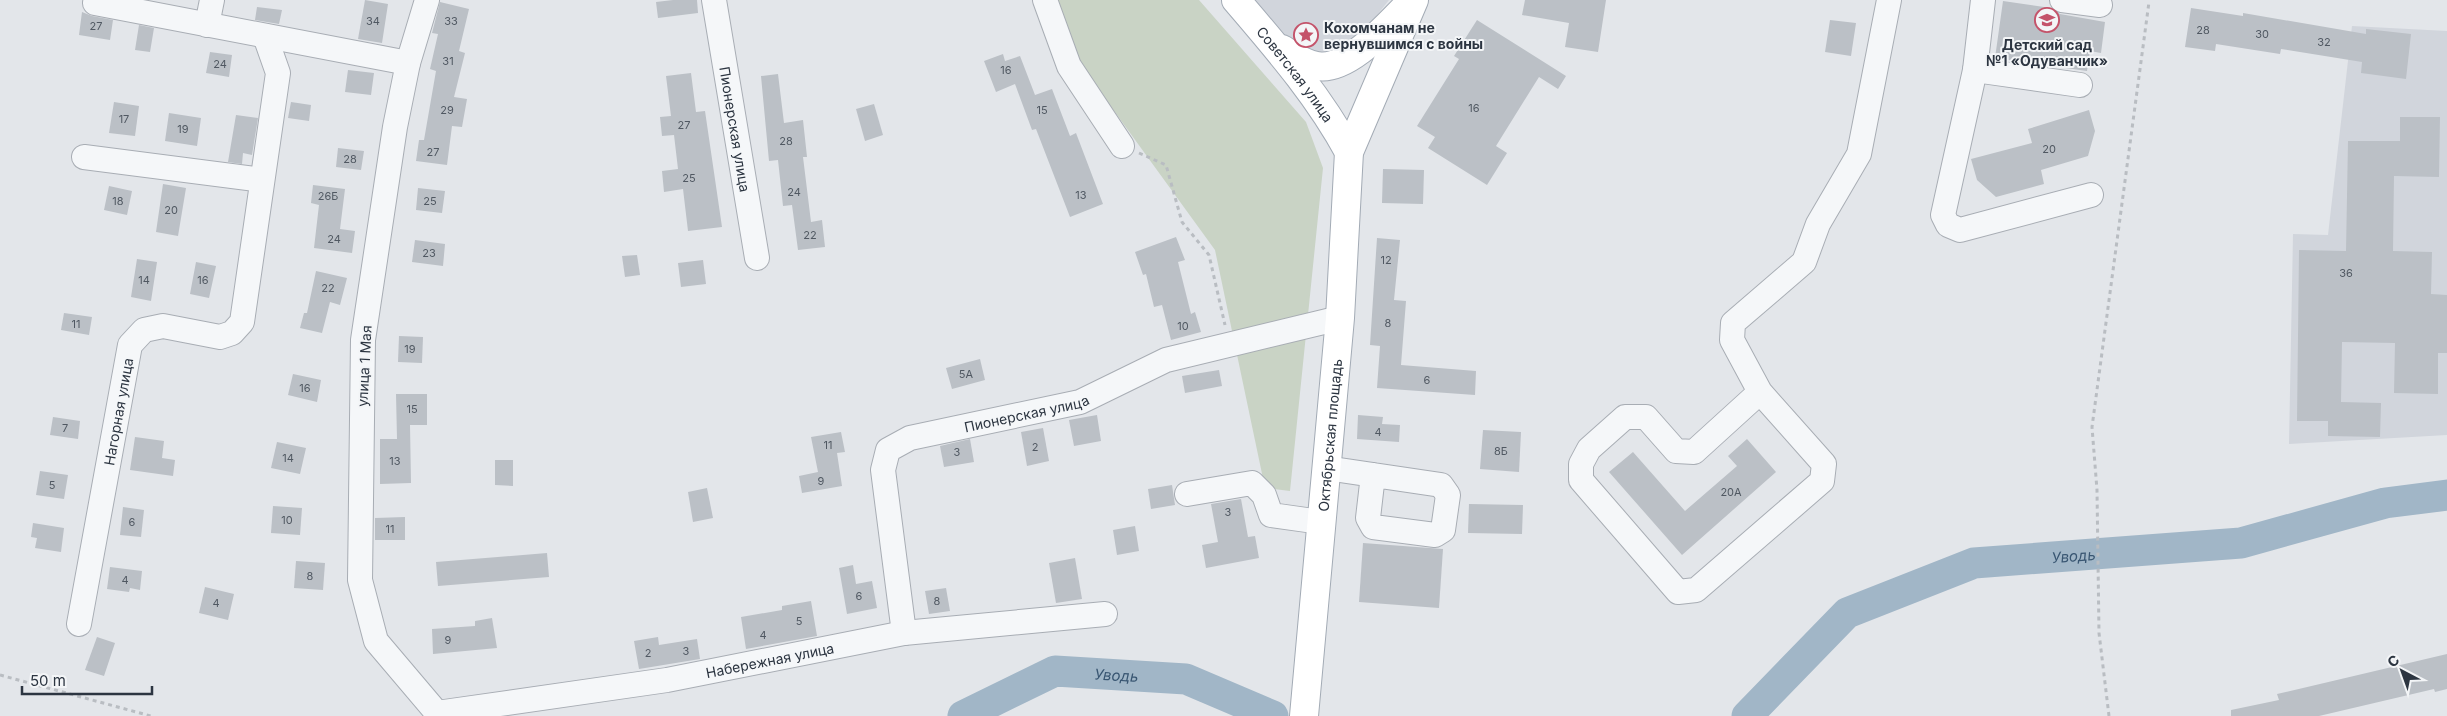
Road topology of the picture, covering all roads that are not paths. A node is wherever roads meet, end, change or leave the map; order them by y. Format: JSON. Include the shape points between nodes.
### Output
{"nodes":[{"id":1,"x":212,"y":0,"type":"edge"},
{"id":2,"x":427,"y":0,"type":"edge"},
{"id":3,"x":714,"y":0,"type":"edge"},
{"id":4,"x":1045,"y":0,"type":"edge"},
{"id":5,"x":1236,"y":0,"type":"edge"},
{"id":6,"x":1414,"y":0,"type":"edge"},
{"id":7,"x":1889,"y":0,"type":"edge"},
{"id":8,"x":1983,"y":0,"type":"edge"},
{"id":9,"x":2062,"y":0,"type":"edge"},
{"id":10,"x":95,"y":3,"type":"dead end"},
{"id":11,"x":2100,"y":4,"type":"dead end"},
{"id":12,"x":207,"y":25,"type":"junction"},
{"id":13,"x":265,"y":36,"type":"junction"},
{"id":14,"x":1270,"y":41,"type":"junction"},
{"id":15,"x":408,"y":63,"type":"junction"},
{"id":16,"x":1975,"y":70,"type":"junction"},
{"id":17,"x":2080,"y":85,"type":"dead end"},
{"id":18,"x":1122,"y":146,"type":"road end"},
{"id":19,"x":1349,"y":152,"type":"junction"},
{"id":20,"x":84,"y":157,"type":"dead end"},
{"id":21,"x":262,"y":180,"type":"junction"},
{"id":22,"x":2091,"y":195,"type":"dead end"},
{"id":23,"x":757,"y":258,"type":"dead end"},
{"id":24,"x":1340,"y":318,"type":"junction"},
{"id":25,"x":1760,"y":392,"type":"junction"},
{"id":26,"x":1326,"y":468,"type":"junction"},
{"id":27,"x":1373,"y":475,"type":"dead end"},
{"id":28,"x":1188,"y":494,"type":"dead end"},
{"id":29,"x":1321,"y":522,"type":"junction"},
{"id":30,"x":1105,"y":614,"type":"dead end"},
{"id":31,"x":78,"y":624,"type":"dead end"},
{"id":32,"x":904,"y":633,"type":"junction"},
{"id":33,"x":437,"y":713,"type":"joint"},
{"id":34,"x":1304,"y":716,"type":"edge"}],
"edges":[{"from":1,"to":12,"type":"street"},
{"from":2,"to":15,"type":"street","name":"улица 1 Мая"},
{"from":3,"to":23,"type":"street","name":"Пионерская улица"},
{"from":4,"to":18,"type":"street","via":[[1069,66]]},
{"from":5,"to":14,"type":"main road","name":"Советская улица"},
{"from":6,"to":14,"type":"main road","via":[[1358,54],[1338,63],[1318,67],[1292,57]]},
{"from":6,"to":19,"type":"main road"},
{"from":7,"to":25,"type":"street","via":[[1859,154],[1818,224],[1804,262],[1733,324],[1732,340]]},
{"from":8,"to":16,"type":"street"},
{"from":9,"to":11,"type":"street"},
{"from":10,"to":12,"type":"street"},
{"from":12,"to":13,"type":"street"},
{"from":13,"to":15,"type":"street"},
{"from":13,"to":21,"type":"street","name":"Нагорная улица","via":[[278,73]]},
{"from":14,"to":19,"type":"main road","name":"Советская улица","via":[[1331,119]]},
{"from":15,"to":33,"type":"street","name":"улица 1 Мая","via":[[395,127],[363,340],[360,580],[376,641]]},
{"from":16,"to":17,"type":"street"},
{"from":16,"to":22,"type":"street","via":[[1943,215],[1948,225],[1960,230]]},
{"from":19,"to":24,"type":"main road","name":"Октябрьская площадь"},
{"from":20,"to":21,"type":"street"},
{"from":21,"to":31,"type":"street","name":"Нагорная улица","via":[[242,322],[232,333],[220,337],[163,326],[144,330],[130,345]]},
{"from":24,"to":26,"type":"main road","name":"Октябрьская площадь"},
{"from":24,"to":32,"type":"street","name":"Пионерская улица","via":[[1166,360],[1080,402],[910,438],[888,450],[883,470]]},
{"from":25,"to":25,"type":"street","via":[[1694,452],[1676,450],[1646,417],[1625,417],[1589,449],[1581,464],[1582,480],[1678,592],[1696,590],[1822,481],[1824,464]]},
{"from":26,"to":27,"type":"street"},
{"from":26,"to":29,"type":"main road","name":"Октябрьская площадь"},
{"from":28,"to":29,"type":"street","via":[[1252,483],[1264,495],[1271,514]]},
{"from":29,"to":34,"type":"main road","name":"Октябрьская площадь"},
{"from":30,"to":32,"type":"street","name":"Набережная улица"},
{"from":32,"to":33,"type":"street","name":"Набережная улица","via":[[667,680]]}]}
